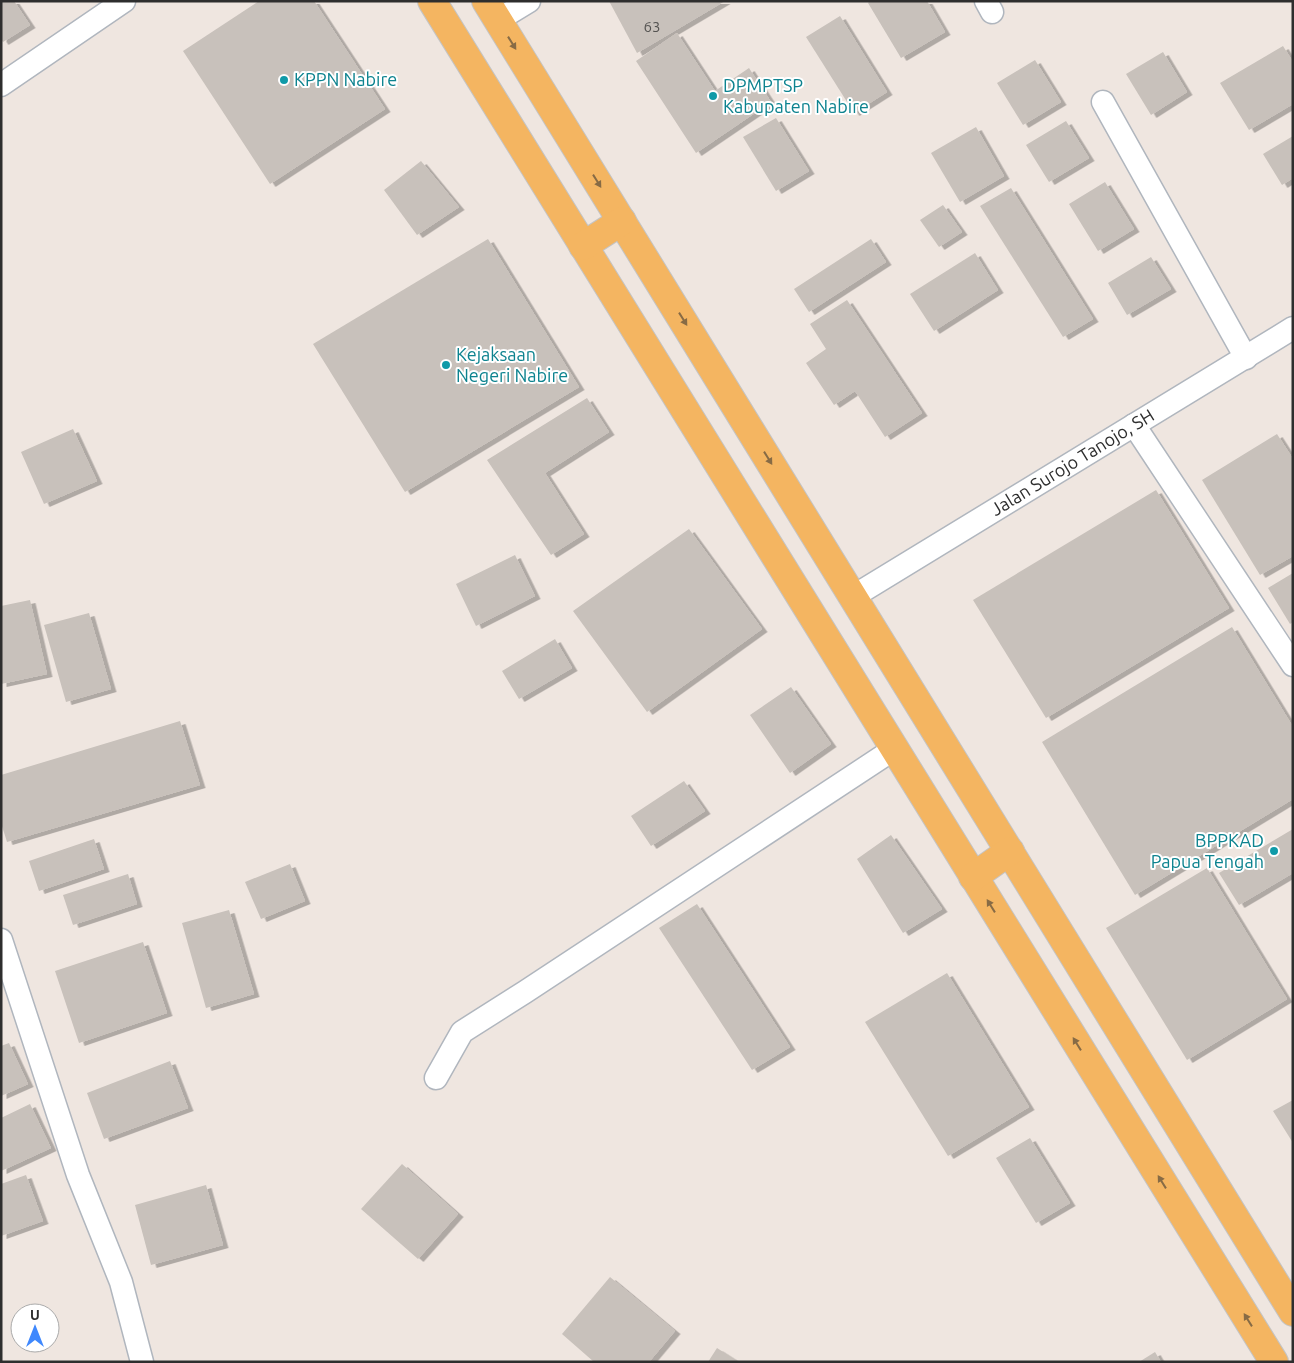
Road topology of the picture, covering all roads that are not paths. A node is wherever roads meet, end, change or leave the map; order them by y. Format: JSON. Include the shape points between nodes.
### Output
{"nodes":[{"id":1,"x":124,"y":1,"type":"edge"},
{"id":2,"x":432,"y":1,"type":"edge"},
{"id":3,"x":528,"y":1,"type":"edge"},
{"id":4,"x":492,"y":11,"type":"edge"},
{"id":5,"x":1,"y":85,"type":"edge"},
{"id":6,"x":1103,"y":102,"type":"dead end"},
{"id":7,"x":622,"y":221,"type":"junction"},
{"id":8,"x":583,"y":246,"type":"junction"},
{"id":9,"x":1293,"y":328,"type":"edge"},
{"id":10,"x":1246,"y":358,"type":"junction"},
{"id":11,"x":1134,"y":425,"type":"junction"},
{"id":12,"x":854,"y":596,"type":"junction"},
{"id":13,"x":1293,"y":665,"type":"edge"},
{"id":14,"x":894,"y":749,"type":"junction"},
{"id":15,"x":1010,"y":851,"type":"junction"},
{"id":16,"x":973,"y":877,"type":"junction"},
{"id":17,"x":1,"y":940,"type":"edge"},
{"id":18,"x":6,"y":969,"type":"edge"},
{"id":19,"x":436,"y":1078,"type":"dead end"},
{"id":20,"x":1293,"y":1312,"type":"edge"},
{"id":21,"x":142,"y":1362,"type":"edge"},
{"id":22,"x":1274,"y":1362,"type":"edge"}],
"edges":[{"from":1,"to":5,"type":"street"},
{"from":2,"to":8,"type":"main road"},
{"from":3,"to":4,"type":"street"},
{"from":4,"to":7,"type":"main road","one_way":true},
{"from":6,"to":10,"type":"street"},
{"from":7,"to":8,"type":"main road"},
{"from":7,"to":12,"type":"main road","one_way":true},
{"from":8,"to":14,"type":"main road"},
{"from":9,"to":10,"type":"street","name":"Jalan Surojo Tanojo, SH"},
{"from":10,"to":11,"type":"street","name":"Jalan Surojo Tanojo, SH"},
{"from":11,"to":12,"type":"street","name":"Jalan Surojo Tanojo, SH"},
{"from":11,"to":13,"type":"street"},
{"from":12,"to":15,"type":"main road"},
{"from":14,"to":16,"type":"main road"},
{"from":14,"to":19,"type":"street","via":[[469,1027],[457,1038]]},
{"from":15,"to":16,"type":"main road"},
{"from":15,"to":20,"type":"main road"},
{"from":22,"to":16,"type":"main road","one_way":true},
{"from":17,"to":18,"type":"street"},
{"from":18,"to":21,"type":"street","via":[[78,1175],[121,1282]]}]}
